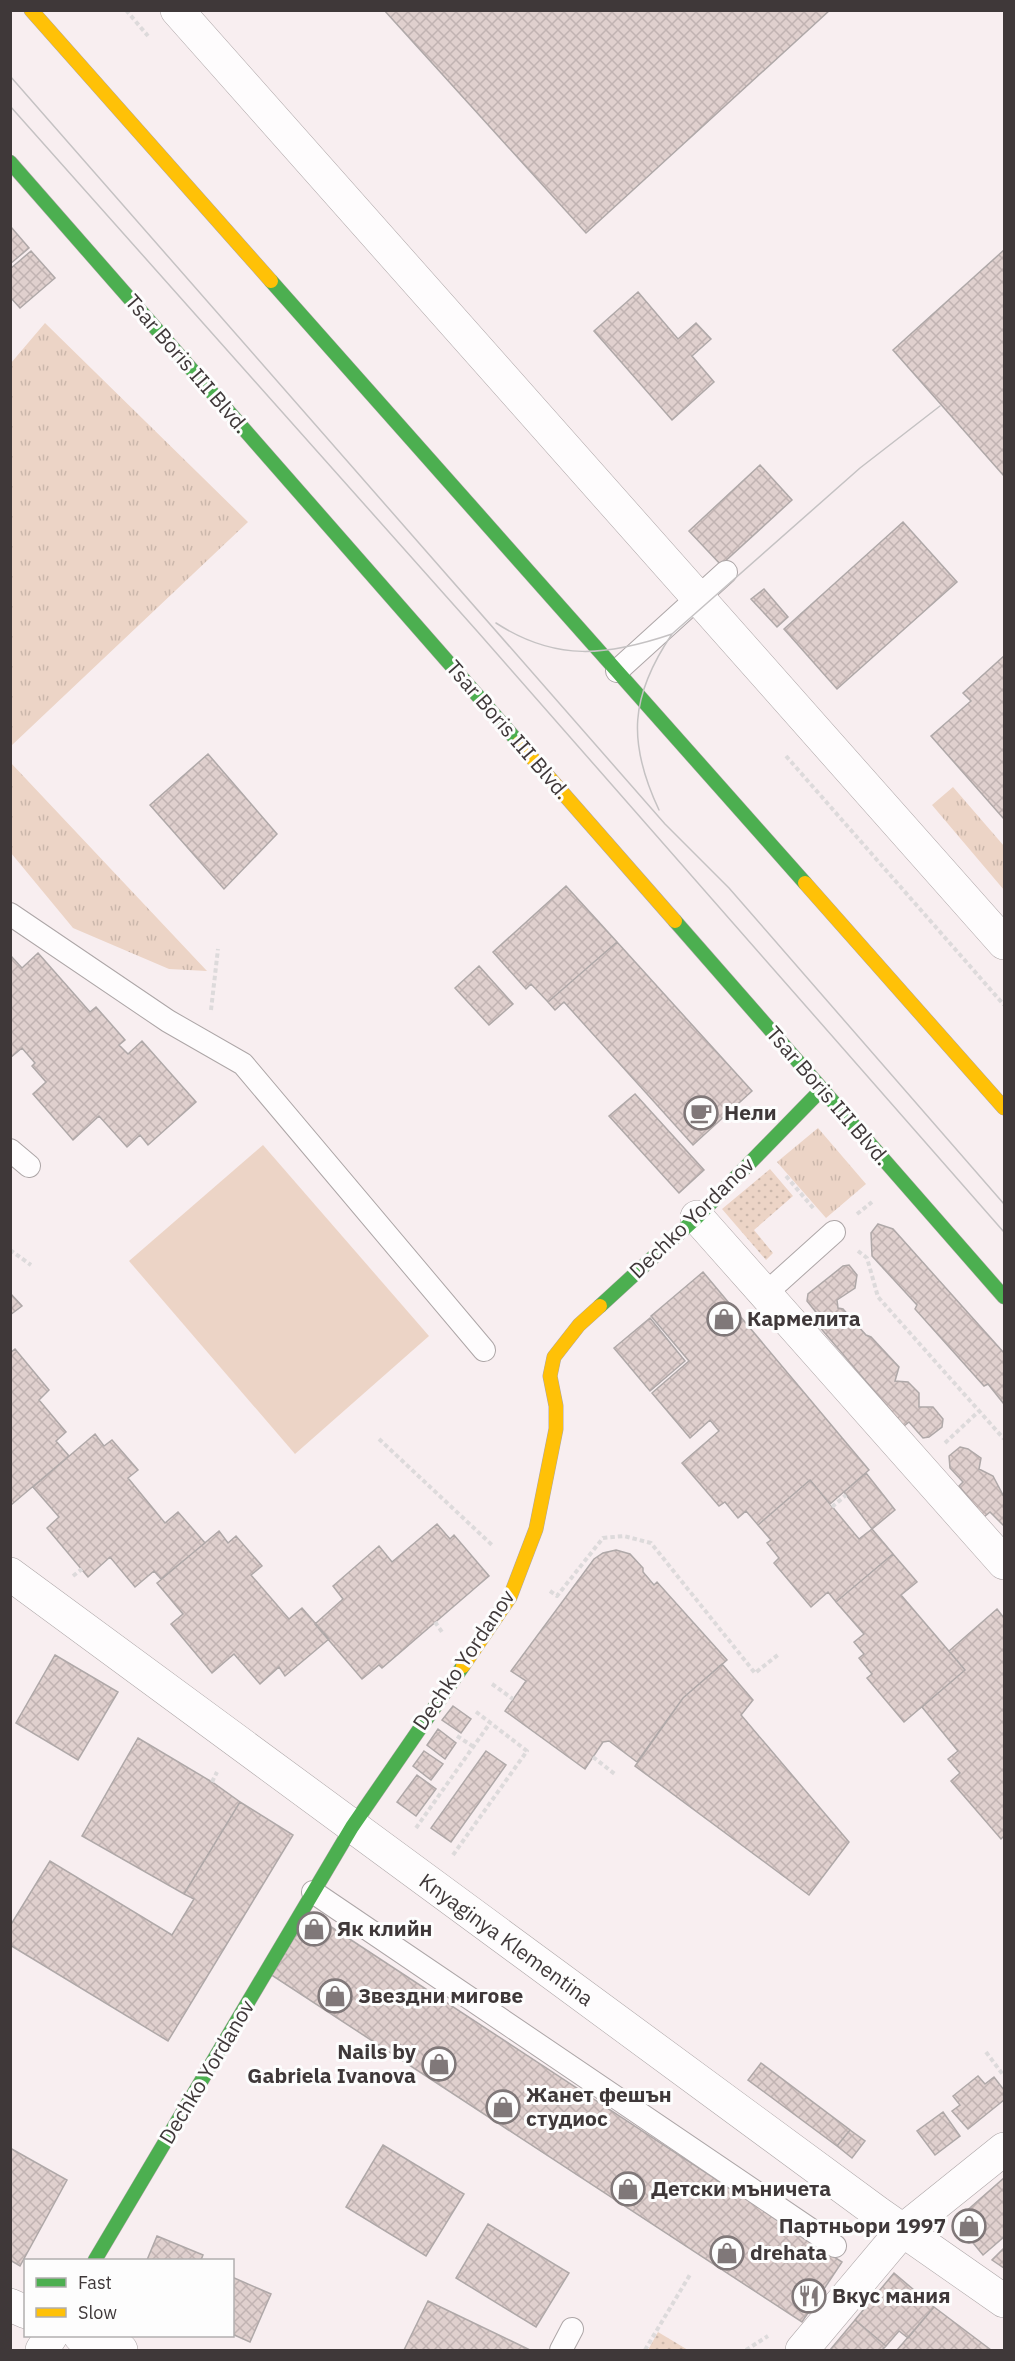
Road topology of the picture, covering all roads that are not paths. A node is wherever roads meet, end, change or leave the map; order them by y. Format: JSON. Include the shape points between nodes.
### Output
{"nodes":[{"id":1,"x":31,"y":10,"type":"edge"},
{"id":2,"x":177,"y":10,"type":"edge"},
{"id":3,"x":10,"y":162,"type":"edge"},
{"id":4,"x":726,"y":572,"type":"dead end"},
{"id":5,"x":698,"y":596,"type":"junction"},
{"id":6,"x":617,"y":671,"type":"junction"},
{"id":7,"x":10,"y":914,"type":"edge"},
{"id":8,"x":1005,"y":943,"type":"edge"},
{"id":9,"x":822,"y":1089,"type":"junction"},
{"id":10,"x":1005,"y":1108,"type":"edge"},
{"id":11,"x":10,"y":1150,"type":"edge"},
{"id":12,"x":29,"y":1166,"type":"dead end"},
{"id":13,"x":697,"y":1217,"type":"junction"},
{"id":14,"x":834,"y":1233,"type":"road end"},
{"id":15,"x":765,"y":1294,"type":"junction"},
{"id":16,"x":1005,"y":1298,"type":"edge"},
{"id":17,"x":484,"y":1350,"type":"dead end"},
{"id":18,"x":1005,"y":1563,"type":"edge"},
{"id":19,"x":10,"y":1574,"type":"edge"},
{"id":20,"x":352,"y":1827,"type":"junction"},
{"id":21,"x":313,"y":1892,"type":"junction"},
{"id":22,"x":1005,"y":2150,"type":"edge"},
{"id":23,"x":902,"y":2231,"type":"junction"},
{"id":24,"x":835,"y":2246,"type":"dead end"},
{"id":25,"x":96,"y":2259,"type":"edge"},
{"id":26,"x":1005,"y":2301,"type":"edge"},
{"id":27,"x":10,"y":2305,"type":"edge"},
{"id":28,"x":24,"y":2311,"type":"edge"},
{"id":29,"x":572,"y":2329,"type":"dead end"},
{"id":30,"x":50,"y":2337,"type":"edge"},
{"id":31,"x":83,"y":2337,"type":"edge"},
{"id":32,"x":42,"y":2350,"type":"edge"},
{"id":33,"x":121,"y":2350,"type":"edge"},
{"id":34,"x":561,"y":2350,"type":"edge"},
{"id":35,"x":802,"y":2350,"type":"edge"}],
"edges":[{"from":1,"to":6,"type":"street"},
{"from":2,"to":5,"type":"street"},
{"from":3,"to":9,"type":"street","name":"Tsar Boris III Blvd."},
{"from":4,"to":5,"type":"lane"},
{"from":5,"to":6,"type":"lane"},
{"from":5,"to":8,"type":"street"},
{"from":6,"to":10,"type":"street"},
{"from":7,"to":17,"type":"lane","via":[[168,1022],[243,1064]]},
{"from":9,"to":13,"type":"street","name":"Dechko Yordanov"},
{"from":9,"to":16,"type":"street","name":"Tsar Boris III Blvd."},
{"from":11,"to":12,"type":"lane"},
{"from":13,"to":15,"type":"street"},
{"from":13,"to":20,"type":"street","name":"Dechko Yordanov","via":[[579,1325],[554,1357],[550,1377],[556,1429],[536,1529],[510,1597]]},
{"from":14,"to":15,"type":"lane"},
{"from":15,"to":18,"type":"street"},
{"from":19,"to":20,"type":"street","name":"Knyaginya Klementina"},
{"from":20,"to":21,"type":"street","name":"Dechko Yordanov"},
{"from":20,"to":23,"type":"street","name":"Knyaginya Klementina"},
{"from":21,"to":24,"type":"lane"},
{"from":21,"to":25,"type":"street","name":"Dechko Yordanov"},
{"from":22,"to":23,"type":"street"},
{"from":23,"to":26,"type":"street","name":"Knyaginya Klementina"},
{"from":23,"to":35,"type":"street"},
{"from":27,"to":28,"type":"street"},
{"from":29,"to":34,"type":"lane"},
{"from":30,"to":32,"type":"street"},
{"from":31,"to":33,"type":"street"}]}
